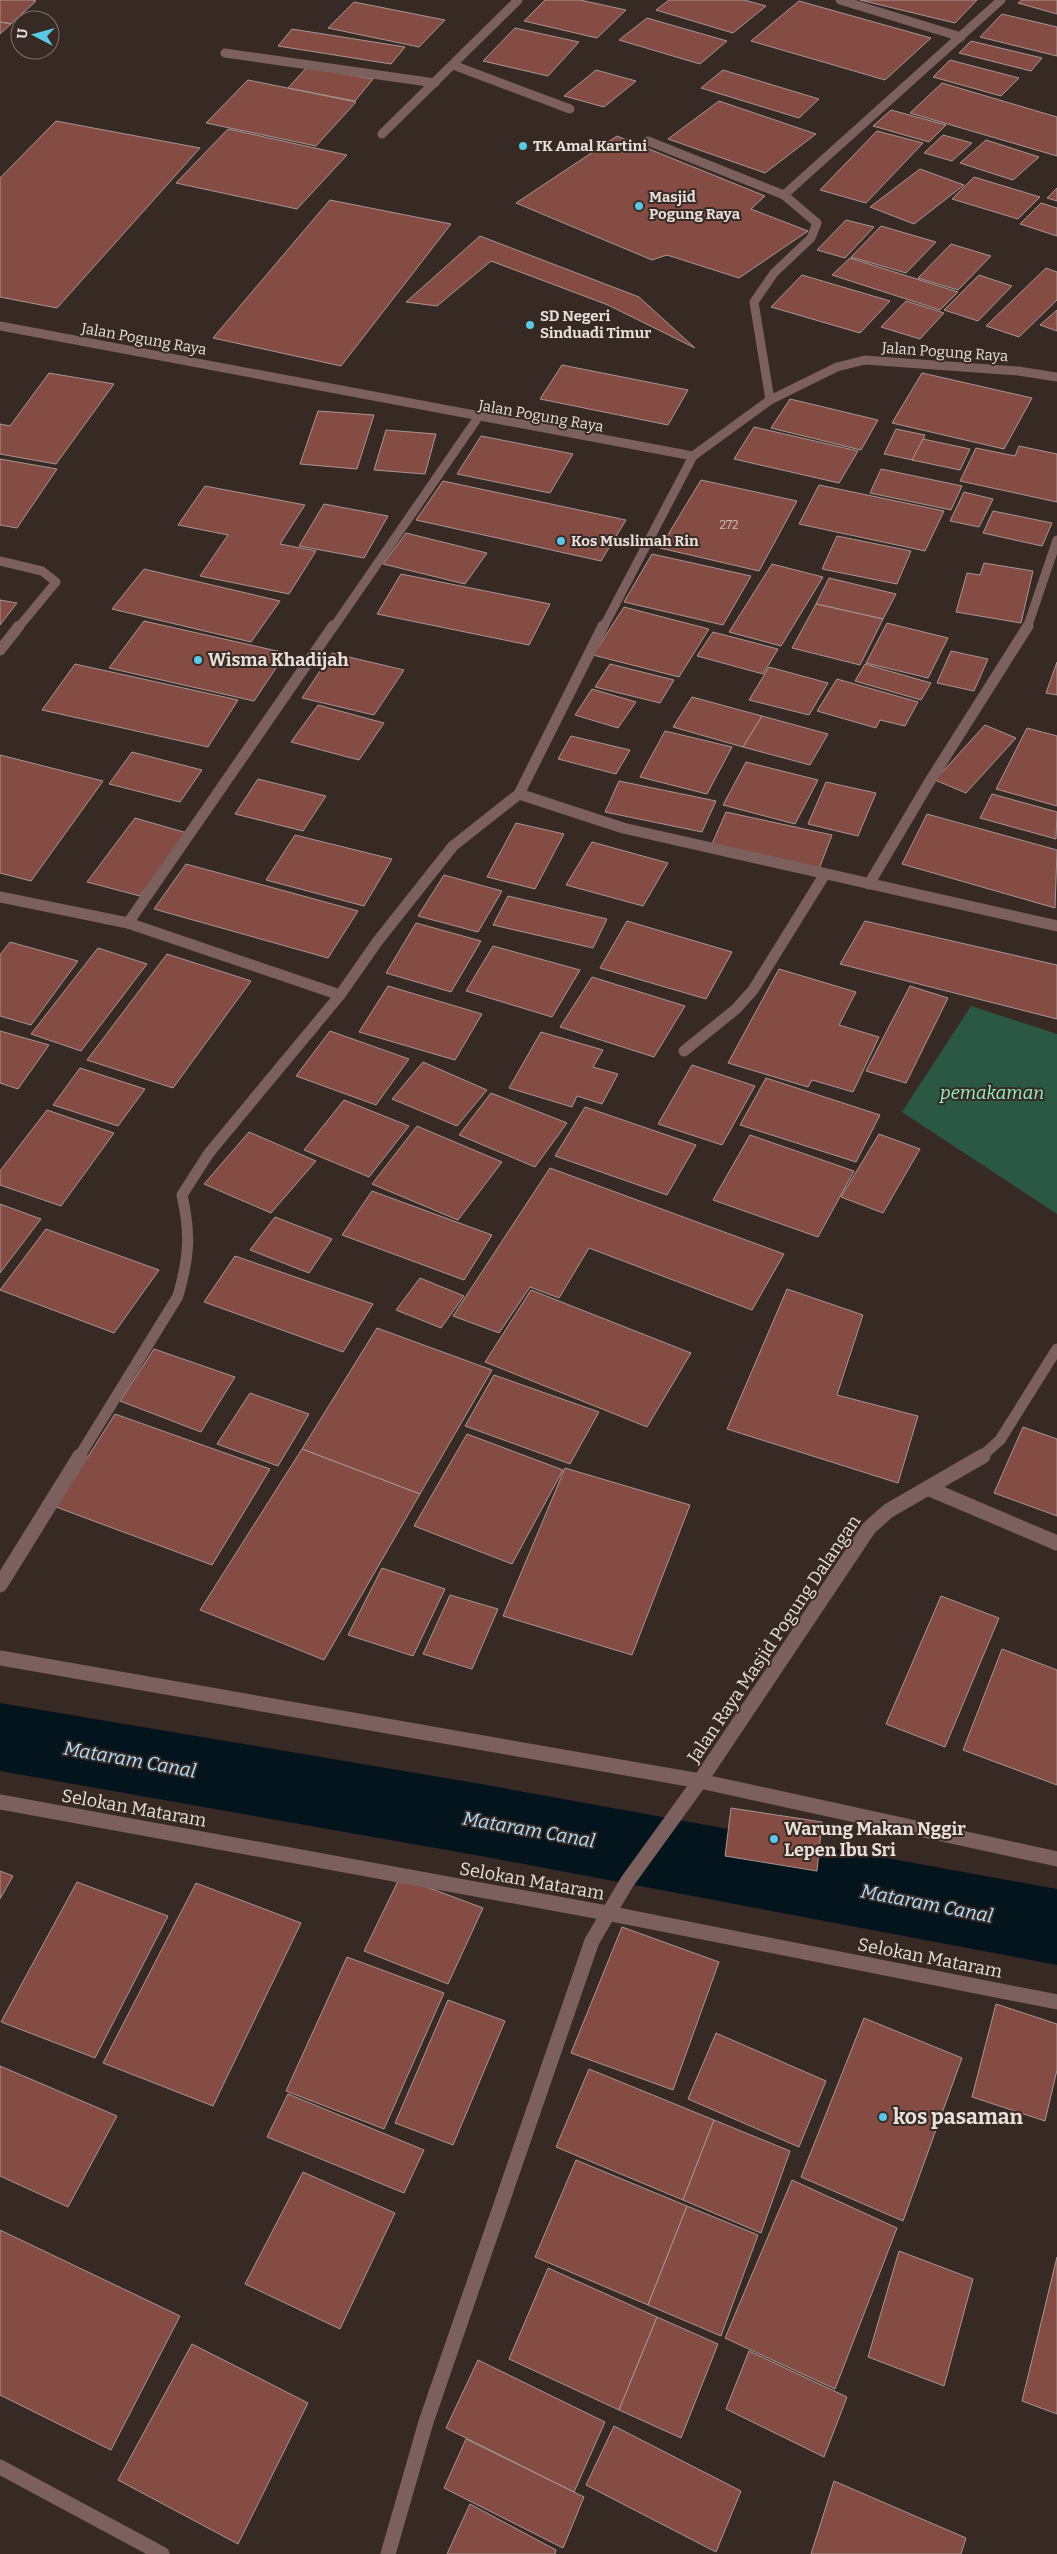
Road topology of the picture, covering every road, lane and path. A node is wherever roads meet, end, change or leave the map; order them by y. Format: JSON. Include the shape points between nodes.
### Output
{"nodes":[{"id":1,"x":518,"y":0,"type":"edge"},
{"id":2,"x":840,"y":0,"type":"edge"},
{"id":3,"x":1001,"y":0,"type":"edge"},
{"id":4,"x":962,"y":37,"type":"junction"},
{"id":5,"x":225,"y":53,"type":"dead end"},
{"id":6,"x":453,"y":65,"type":"junction"},
{"id":7,"x":435,"y":83,"type":"junction"},
{"id":8,"x":570,"y":109,"type":"dead end"},
{"id":9,"x":382,"y":134,"type":"dead end"},
{"id":10,"x":648,"y":141,"type":"dead end"},
{"id":11,"x":784,"y":194,"type":"junction"},
{"id":12,"x":0,"y":326,"type":"edge"},
{"id":13,"x":1057,"y":377,"type":"edge"},
{"id":14,"x":770,"y":400,"type":"junction"},
{"id":15,"x":477,"y":419,"type":"junction"},
{"id":16,"x":693,"y":456,"type":"junction"},
{"id":17,"x":1057,"y":540,"type":"edge"},
{"id":18,"x":0,"y":562,"type":"edge"},
{"id":19,"x":0,"y":650,"type":"edge"},
{"id":20,"x":519,"y":794,"type":"junction"},
{"id":21,"x":825,"y":874,"type":"junction"},
{"id":22,"x":869,"y":884,"type":"junction"},
{"id":23,"x":0,"y":897,"type":"edge"},
{"id":24,"x":128,"y":923,"type":"junction"},
{"id":25,"x":1057,"y":926,"type":"edge"},
{"id":26,"x":340,"y":995,"type":"junction"},
{"id":27,"x":684,"y":1051,"type":"dead end"},
{"id":28,"x":1057,"y":1349,"type":"edge"},
{"id":29,"x":930,"y":1489,"type":"junction"},
{"id":30,"x":1057,"y":1543,"type":"edge"},
{"id":31,"x":0,"y":1585,"type":"edge"},
{"id":32,"x":0,"y":1658,"type":"edge"},
{"id":33,"x":700,"y":1781,"type":"junction"},
{"id":34,"x":0,"y":1802,"type":"edge"},
{"id":35,"x":1057,"y":1859,"type":"edge"},
{"id":36,"x":607,"y":1913,"type":"junction"},
{"id":37,"x":1057,"y":2002,"type":"edge"},
{"id":38,"x":0,"y":2467,"type":"edge"},
{"id":39,"x":162,"y":2554,"type":"edge"},
{"id":40,"x":388,"y":2554,"type":"edge"}],
"edges":[{"from":1,"to":6,"type":"street"},
{"from":2,"to":4,"type":"street"},
{"from":3,"to":4,"type":"street"},
{"from":4,"to":11,"type":"street"},
{"from":5,"to":7,"type":"street"},
{"from":6,"to":7,"type":"street"},
{"from":6,"to":8,"type":"street"},
{"from":7,"to":9,"type":"street"},
{"from":10,"to":11,"type":"street"},
{"from":11,"to":14,"type":"street","via":[[817,223],[811,239],[775,272],[754,302]]},
{"from":12,"to":15,"type":"street","name":"Jalan Pogung Raya"},
{"from":13,"to":14,"type":"street","name":"Jalan Pogung Raya","via":[[1018,371],[865,360],[837,367]]},
{"from":14,"to":16,"type":"street","name":"Jalan Pogung Raya"},
{"from":15,"to":16,"type":"street","name":"Jalan Pogung Raya"},
{"from":15,"to":24,"type":"street"},
{"from":16,"to":20,"type":"street"},
{"from":17,"to":22,"type":"street","via":[[1026,632],[930,781]]},
{"from":18,"to":19,"type":"street","via":[[42,572],[56,582]]},
{"from":20,"to":21,"type":"street","via":[[623,828]]},
{"from":20,"to":26,"type":"street","via":[[453,846],[377,942]]},
{"from":21,"to":22,"type":"street"},
{"from":21,"to":27,"type":"street","via":[[753,990]]},
{"from":22,"to":25,"type":"street"},
{"from":23,"to":24,"type":"street"},
{"from":24,"to":26,"type":"street"},
{"from":26,"to":31,"type":"street","via":[[209,1153],[182,1195],[190,1225],[186,1267],[178,1296]]},
{"from":28,"to":29,"type":"street","name":"Jalan Raya Masjid Pogung Dalangan","via":[[1000,1440],[977,1462]]},
{"from":29,"to":30,"type":"street"},
{"from":29,"to":33,"type":"street","name":"Jalan Raya Masjid Pogung Dalangan","via":[[888,1511],[869,1528]]},
{"from":32,"to":33,"type":"street"},
{"from":33,"to":35,"type":"street"},
{"from":33,"to":36,"type":"street","name":"Jalan Raya Masjid Pogung Dalangan"},
{"from":34,"to":36,"type":"street","name":"Selokan Mataram"},
{"from":36,"to":37,"type":"street","name":"Selokan Mataram"},
{"from":36,"to":40,"type":"street","name":"Jalan Raya Masjid Pogung Dalangan","via":[[592,1941],[426,2422]]},
{"from":38,"to":39,"type":"street"}]}
